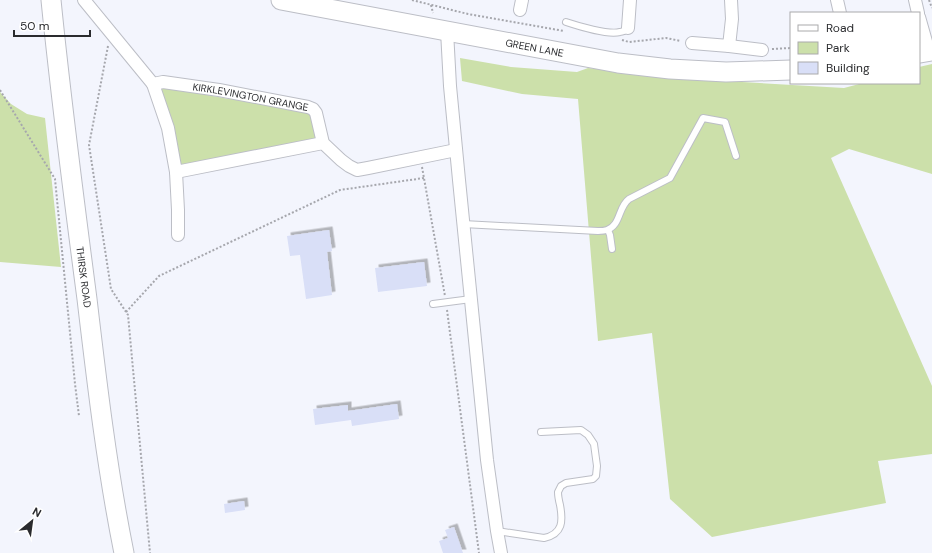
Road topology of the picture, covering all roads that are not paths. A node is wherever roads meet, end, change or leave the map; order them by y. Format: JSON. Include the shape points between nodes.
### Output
{"nodes":[{"id":1,"x":51,"y":0,"type":"edge"},
{"id":2,"x":84,"y":0,"type":"edge"},
{"id":3,"x":281,"y":0,"type":"edge"},
{"id":4,"x":630,"y":0,"type":"edge"},
{"id":5,"x":731,"y":0,"type":"edge"},
{"id":6,"x":837,"y":0,"type":"edge"},
{"id":7,"x":915,"y":0,"type":"edge"},
{"id":8,"x":840,"y":12,"type":"edge"},
{"id":9,"x":918,"y":12,"type":"edge"},
{"id":10,"x":920,"y":21,"type":"edge"},
{"id":11,"x":566,"y":22,"type":"dead end"},
{"id":12,"x":628,"y":28,"type":"joint"},
{"id":13,"x":447,"y":31,"type":"junction"},
{"id":14,"x":692,"y":43,"type":"road end"},
{"id":15,"x":729,"y":46,"type":"junction"},
{"id":16,"x":762,"y":50,"type":"road end"},
{"id":17,"x":927,"y":52,"type":"edge"},
{"id":18,"x":790,"y":70,"type":"edge"},
{"id":19,"x":153,"y":84,"type":"junction"},
{"id":20,"x":323,"y":143,"type":"junction"},
{"id":21,"x":456,"y":150,"type":"junction"},
{"id":22,"x":736,"y":156,"type":"dead end"},
{"id":23,"x":176,"y":172,"type":"junction"},
{"id":24,"x":463,"y":224,"type":"junction"},
{"id":25,"x":608,"y":230,"type":"junction"},
{"id":26,"x":178,"y":235,"type":"dead end"},
{"id":27,"x":612,"y":249,"type":"dead end"},
{"id":28,"x":471,"y":299,"type":"junction"},
{"id":29,"x":433,"y":304,"type":"dead end"},
{"id":30,"x":541,"y":432,"type":"dead end"},
{"id":31,"x":497,"y":531,"type":"junction"},
{"id":32,"x":124,"y":553,"type":"edge"},
{"id":33,"x":501,"y":553,"type":"edge"}],
"edges":[{"from":1,"to":32,"type":"main road","name":"THIRSK ROAD","via":[[62,110],[102,419]]},
{"from":2,"to":19,"type":"street"},
{"from":3,"to":13,"type":"main road","name":"GREEN LANE","via":[[339,8]]},
{"from":4,"to":12,"type":"street"},
{"from":5,"to":15,"type":"street"},
{"from":6,"to":8,"type":"street"},
{"from":7,"to":9,"type":"street"},
{"from":10,"to":17,"type":"street"},
{"from":11,"to":12,"type":"lane","via":[[614,33]]},
{"from":13,"to":18,"type":"main road","name":"GREEN LANE","via":[[632,65],[726,72]]},
{"from":13,"to":21,"type":"street"},
{"from":14,"to":15,"type":"street"},
{"from":15,"to":16,"type":"street"},
{"from":19,"to":20,"type":"street","name":"KIRKLEVINGTON GRANGE","via":[[163,82],[219,90],[308,107],[316,113]]},
{"from":19,"to":23,"type":"street","via":[[168,128]]},
{"from":20,"to":21,"type":"street","via":[[341,160],[357,170]]},
{"from":20,"to":23,"type":"street"},
{"from":21,"to":24,"type":"street"},
{"from":22,"to":25,"type":"lane","via":[[725,122],[703,118],[670,178],[626,201],[619,219]]},
{"from":23,"to":26,"type":"street"},
{"from":24,"to":25,"type":"lane"},
{"from":24,"to":28,"type":"street"},
{"from":25,"to":27,"type":"lane"},
{"from":28,"to":29,"type":"lane"},
{"from":28,"to":31,"type":"street","via":[[487,460]]},
{"from":30,"to":31,"type":"lane","via":[[581,430],[588,434],[594,444],[596,476],[593,479],[560,486],[560,528],[552,536],[544,538]]},
{"from":31,"to":33,"type":"street"}]}
